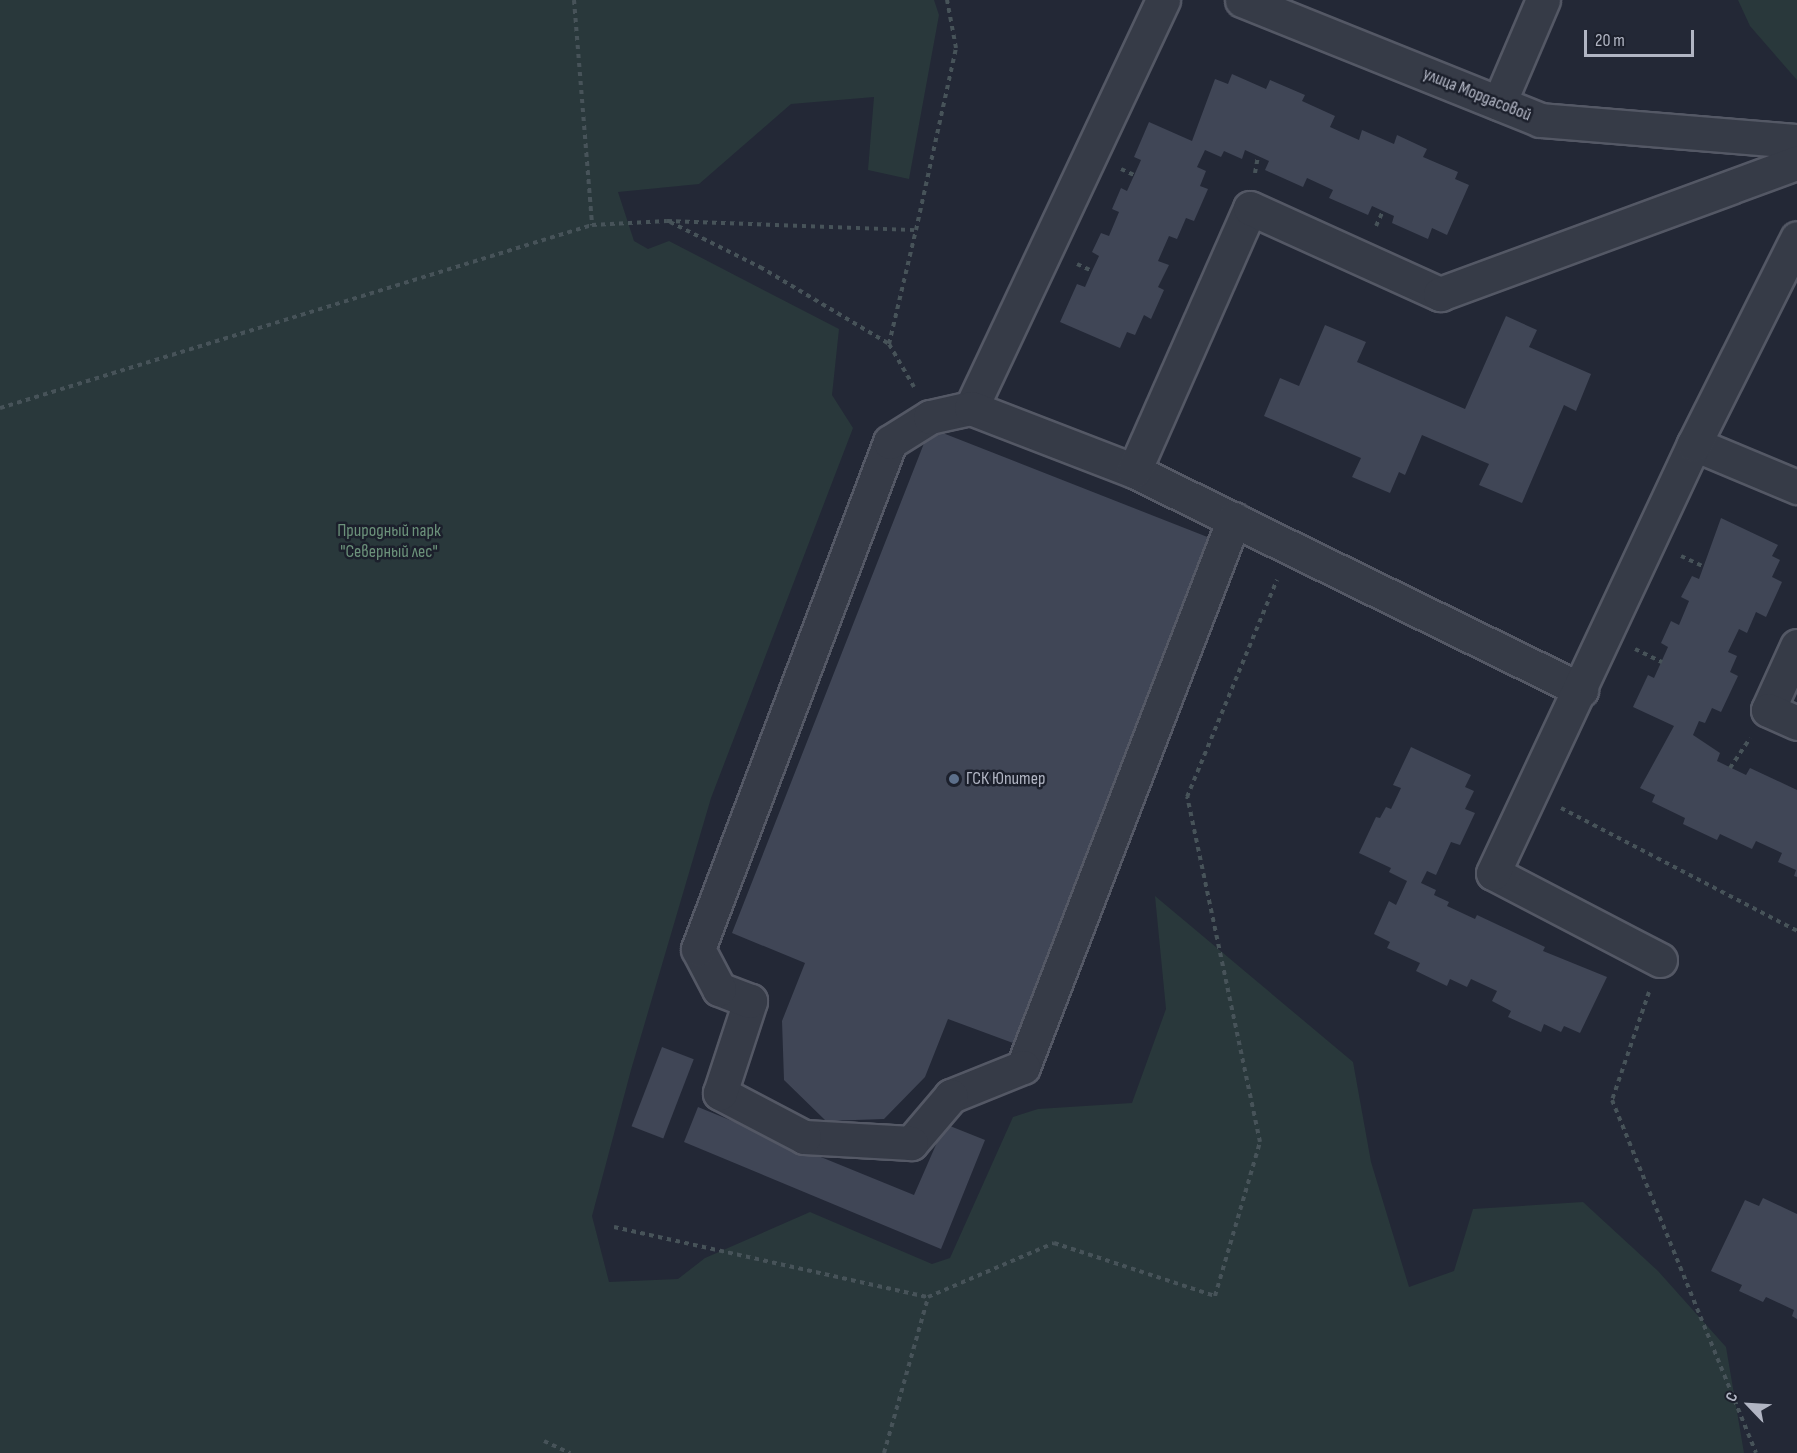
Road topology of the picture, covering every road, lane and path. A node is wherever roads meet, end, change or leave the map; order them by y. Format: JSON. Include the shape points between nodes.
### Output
{"nodes":[{"id":1,"x":573,"y":0,"type":"edge"},
{"id":2,"x":947,"y":0,"type":"edge"},
{"id":3,"x":1163,"y":0,"type":"edge"},
{"id":4,"x":1242,"y":0,"type":"edge"},
{"id":5,"x":1543,"y":0,"type":"edge"},
{"id":6,"x":1278,"y":7,"type":"edge"},
{"id":7,"x":1498,"y":103,"type":"junction"},
{"id":8,"x":1797,"y":141,"type":"edge"},
{"id":9,"x":1797,"y":163,"type":"edge"},
{"id":10,"x":667,"y":221,"type":"junction"},
{"id":11,"x":592,"y":225,"type":"junction"},
{"id":12,"x":916,"y":230,"type":"junction"},
{"id":13,"x":1797,"y":238,"type":"edge"},
{"id":14,"x":889,"y":344,"type":"junction"},
{"id":15,"x":0,"y":408,"type":"edge"},
{"id":16,"x":971,"y":408,"type":"junction"},
{"id":17,"x":930,"y":417,"type":"junction"},
{"id":18,"x":1694,"y":444,"type":"junction"},
{"id":19,"x":1134,"y":471,"type":"junction"},
{"id":20,"x":1797,"y":487,"type":"edge"},
{"id":21,"x":1234,"y":519,"type":"junction"},
{"id":22,"x":1291,"y":547,"type":"junction"},
{"id":23,"x":1797,"y":646,"type":"edge"},
{"id":24,"x":1581,"y":690,"type":"junction"},
{"id":25,"x":1797,"y":723,"type":"edge"},
{"id":26,"x":1531,"y":793,"type":"junction"},
{"id":27,"x":1797,"y":931,"type":"edge"},
{"id":28,"x":1660,"y":960,"type":"joint"},
{"id":29,"x":614,"y":1227,"type":"dead end"},
{"id":30,"x":928,"y":1297,"type":"junction"},
{"id":31,"x":544,"y":1441,"type":"dead end"},
{"id":32,"x":570,"y":1453,"type":"edge"},
{"id":33,"x":884,"y":1453,"type":"edge"},
{"id":34,"x":1756,"y":1453,"type":"edge"}],
"edges":[{"from":1,"to":11,"type":"path"},
{"from":2,"to":12,"type":"path","via":[[956,48]]},
{"from":3,"to":16,"type":"street"},
{"from":4,"to":6,"type":"street","name":"улица Мордасовой"},
{"from":5,"to":7,"type":"street"},
{"from":6,"to":7,"type":"street","name":"улица Мордасовой"},
{"from":7,"to":8,"type":"street","name":"улица Мордасовой","via":[[1540,120]]},
{"from":9,"to":19,"type":"street","via":[[1440,294],[1250,208]]},
{"from":10,"to":11,"type":"path"},
{"from":10,"to":12,"type":"path"},
{"from":10,"to":14,"type":"path","via":[[760,267]]},
{"from":11,"to":15,"type":"path"},
{"from":12,"to":14,"type":"path"},
{"from":13,"to":18,"type":"street"},
{"from":14,"to":17,"type":"path"},
{"from":16,"to":17,"type":"street"},
{"from":16,"to":19,"type":"street"},
{"from":17,"to":21,"type":"street","via":[[890,442],[698,949],[719,989],[750,1001],[720,1093],[804,1137],[911,1143],[951,1096],[1023,1067]]},
{"from":18,"to":20,"type":"street"},
{"from":18,"to":24,"type":"street"},
{"from":19,"to":21,"type":"street"},
{"from":21,"to":22,"type":"street"},
{"from":22,"to":24,"type":"street"},
{"from":22,"to":30,"type":"path","via":[[1187,797],[1260,1142],[1215,1296],[1054,1243]]},
{"from":23,"to":25,"type":"street","via":[[1768,710]]},
{"from":24,"to":26,"type":"street"},
{"from":26,"to":27,"type":"path"},
{"from":26,"to":28,"type":"street","via":[[1493,873]]},
{"from":28,"to":34,"type":"path","via":[[1612,1100]]},
{"from":29,"to":30,"type":"path"},
{"from":30,"to":33,"type":"path"},
{"from":31,"to":32,"type":"path"}]}
